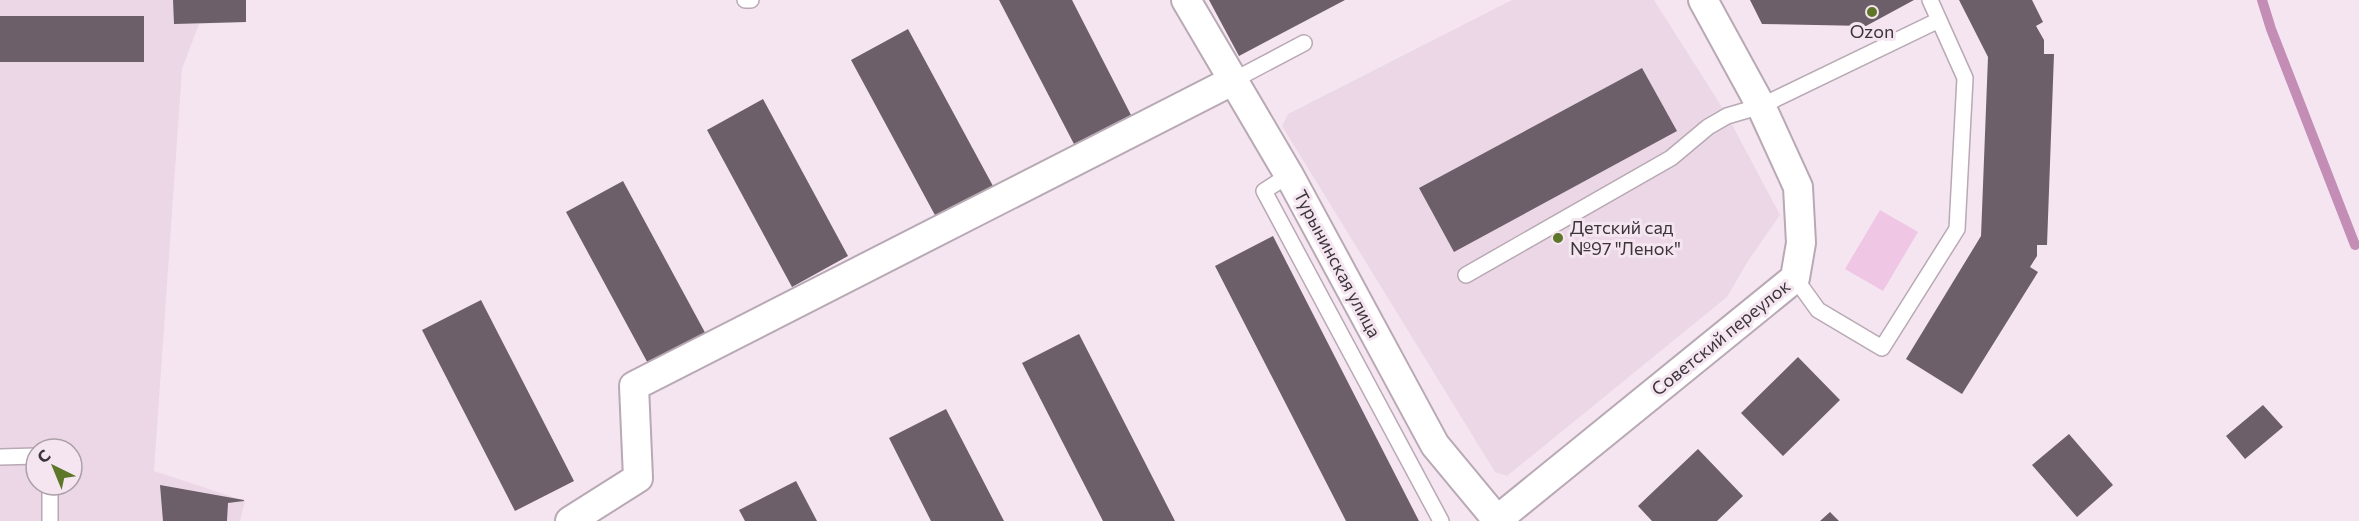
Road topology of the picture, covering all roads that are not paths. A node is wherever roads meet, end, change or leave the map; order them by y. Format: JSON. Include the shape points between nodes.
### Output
{"nodes":[{"id":1,"x":745,"y":0,"type":"edge"},
{"id":2,"x":751,"y":0,"type":"edge"},
{"id":3,"x":1186,"y":0,"type":"edge"},
{"id":4,"x":1702,"y":0,"type":"edge"},
{"id":5,"x":1930,"y":0,"type":"edge"},
{"id":6,"x":1939,"y":20,"type":"junction"},
{"id":7,"x":1304,"y":44,"type":"dead end"},
{"id":8,"x":1234,"y":80,"type":"junction"},
{"id":9,"x":1761,"y":106,"type":"junction"},
{"id":10,"x":1289,"y":175,"type":"junction"},
{"id":11,"x":1466,"y":275,"type":"dead end"},
{"id":12,"x":1796,"y":278,"type":"junction"},
{"id":13,"x":24,"y":456,"type":"edge"},
{"id":14,"x":0,"y":457,"type":"edge"},
{"id":15,"x":50,"y":497,"type":"edge"},
{"id":16,"x":1497,"y":520,"type":"edge"},
{"id":17,"x":50,"y":521,"type":"edge"},
{"id":18,"x":570,"y":521,"type":"edge"},
{"id":19,"x":1442,"y":521,"type":"edge"}],
"edges":[{"from":1,"to":2,"type":"lane"},
{"from":3,"to":8,"type":"street","name":"Турынинская улица"},
{"from":4,"to":9,"type":"street","name":"Советский переулок"},
{"from":5,"to":6,"type":"lane"},
{"from":6,"to":9,"type":"lane"},
{"from":6,"to":12,"type":"lane","via":[[1965,78],[1957,229],[1882,348],[1818,310]]},
{"from":7,"to":8,"type":"lane"},
{"from":8,"to":10,"type":"street","name":"Турынинская улица"},
{"from":8,"to":18,"type":"street","via":[[634,386],[638,478]]},
{"from":9,"to":11,"type":"lane","via":[[1727,116],[1671,158]]},
{"from":9,"to":12,"type":"street","name":"Советский переулок","via":[[1798,187],[1801,243]]},
{"from":10,"to":16,"type":"street","name":"Турынинская улица","via":[[1435,445]]},
{"from":10,"to":19,"type":"lane","via":[[1264,191]]},
{"from":12,"to":16,"type":"street","name":"Советский переулок"},
{"from":13,"to":14,"type":"lane"},
{"from":15,"to":17,"type":"lane"}]}
